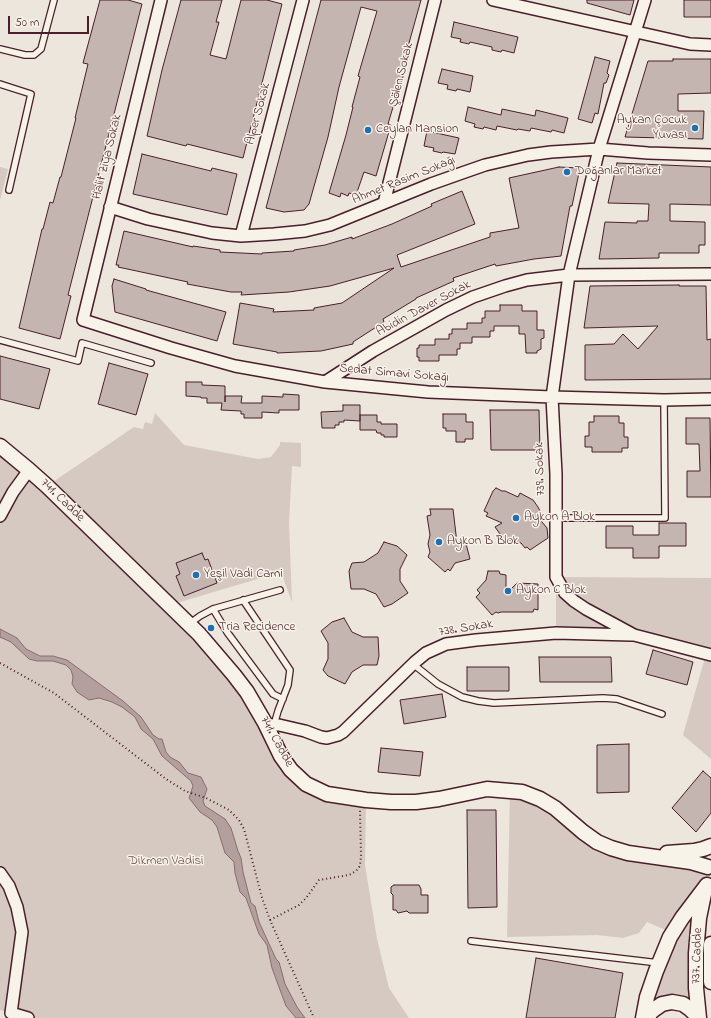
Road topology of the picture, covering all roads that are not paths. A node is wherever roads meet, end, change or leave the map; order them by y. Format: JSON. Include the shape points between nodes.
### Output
{"nodes":[{"id":1,"x":54,"y":0,"type":"edge"},
{"id":2,"x":161,"y":0,"type":"edge"},
{"id":3,"x":303,"y":0,"type":"edge"},
{"id":4,"x":435,"y":0,"type":"edge"},
{"id":5,"x":493,"y":0,"type":"edge"},
{"id":6,"x":645,"y":0,"type":"edge"},
{"id":7,"x":635,"y":32,"type":"junction"},
{"id":8,"x":711,"y":45,"type":"edge"},
{"id":9,"x":0,"y":49,"type":"edge"},
{"id":10,"x":0,"y":84,"type":"edge"},
{"id":11,"x":599,"y":148,"type":"junction"},
{"id":12,"x":711,"y":155,"type":"edge"},
{"id":13,"x":9,"y":190,"type":"dead end"},
{"id":14,"x":384,"y":203,"type":"junction"},
{"id":15,"x":110,"y":206,"type":"junction"},
{"id":16,"x":241,"y":236,"type":"junction"},
{"id":17,"x":711,"y":274,"type":"edge"},
{"id":18,"x":569,"y":275,"type":"junction"},
{"id":19,"x":83,"y":320,"type":"joint"},
{"id":20,"x":0,"y":340,"type":"edge"},
{"id":21,"x":151,"y":363,"type":"dead end"},
{"id":22,"x":325,"y":382,"type":"junction"},
{"id":23,"x":552,"y":397,"type":"junction"},
{"id":24,"x":711,"y":399,"type":"edge"},
{"id":25,"x":664,"y":400,"type":"junction"},
{"id":26,"x":0,"y":446,"type":"edge"},
{"id":27,"x":29,"y":470,"type":"junction"},
{"id":28,"x":0,"y":516,"type":"edge"},
{"id":29,"x":556,"y":518,"type":"junction"},
{"id":30,"x":280,"y":590,"type":"dead end"},
{"id":31,"x":243,"y":600,"type":"junction"},
{"id":32,"x":213,"y":609,"type":"junction"},
{"id":33,"x":188,"y":625,"type":"junction"},
{"id":34,"x":634,"y":635,"type":"junction"},
{"id":35,"x":711,"y":655,"type":"edge"},
{"id":36,"x":413,"y":664,"type":"junction"},
{"id":37,"x":283,"y":699,"type":"junction"},
{"id":38,"x":662,"y":714,"type":"dead end"},
{"id":39,"x":271,"y":727,"type":"junction"},
{"id":40,"x":711,"y":846,"type":"edge"},
{"id":41,"x":649,"y":855,"type":"junction"},
{"id":42,"x":0,"y":873,"type":"edge"},
{"id":43,"x":709,"y":874,"type":"edge"},
{"id":44,"x":472,"y":941,"type":"dead end"},
{"id":45,"x":711,"y":944,"type":"edge"},
{"id":46,"x":659,"y":963,"type":"junction"},
{"id":47,"x":711,"y":982,"type":"edge"},
{"id":48,"x":28,"y":1018,"type":"edge"},
{"id":49,"x":643,"y":1018,"type":"edge"},
{"id":50,"x":647,"y":1018,"type":"edge"},
{"id":51,"x":699,"y":1018,"type":"edge"}],
"edges":[{"from":1,"to":9,"type":"lane","via":[[41,49],[34,55]]},
{"from":2,"to":15,"type":"street","name":"Halit Ziya Sokak"},
{"from":3,"to":16,"type":"street","name":"Alper Sokak"},
{"from":4,"to":14,"type":"street","name":"Şölen Sokak"},
{"from":5,"to":7,"type":"street"},
{"from":6,"to":7,"type":"street","name":"739. Sokak"},
{"from":7,"to":8,"type":"street","via":[[690,44]]},
{"from":7,"to":11,"type":"street","name":"739. Sokak"},
{"from":10,"to":13,"type":"lane","via":[[31,94]]},
{"from":11,"to":12,"type":"street","name":"Ahmet Rasim Sokağı"},
{"from":11,"to":14,"type":"street","name":"Ahmet Rasim Sokağı","via":[[551,152],[485,165]]},
{"from":11,"to":18,"type":"street","name":"739. Sokak"},
{"from":14,"to":16,"type":"street","name":"Ahmet Rasim Sokağı","via":[[330,225],[305,231]]},
{"from":15,"to":16,"type":"street","name":"Ahmet Rasim Sokağı","via":[[180,227]]},
{"from":15,"to":19,"type":"street","name":"Halit Ziya Sokak"},
{"from":17,"to":18,"type":"street","name":"Abidin Daver Sokak"},
{"from":18,"to":22,"type":"street","name":"Abidin Daver Sokak","via":[[527,280],[473,297],[415,327]]},
{"from":18,"to":23,"type":"street","name":"739. Sokak"},
{"from":19,"to":22,"type":"street","name":"Sedat Simavi Sokağı","via":[[235,366]]},
{"from":20,"to":21,"type":"lane","via":[[78,361],[82,343]]},
{"from":22,"to":23,"type":"street","name":"Sedat Simavi Sokağı","via":[[428,392]]},
{"from":23,"to":25,"type":"street","name":"Sedat Simavi Sokağı"},
{"from":23,"to":29,"type":"street","name":"739. Sokak"},
{"from":24,"to":25,"type":"street","name":"Sedat Simavi Sokağı"},
{"from":25,"to":29,"type":"lane","via":[[666,518]]},
{"from":26,"to":27,"type":"street","name":"741. Cadde"},
{"from":27,"to":28,"type":"street"},
{"from":27,"to":33,"type":"street","name":"741. Cadde"},
{"from":29,"to":34,"type":"street","name":"739. Sokak","via":[[556,577],[562,589],[586,609]]},
{"from":30,"to":31,"type":"lane"},
{"from":31,"to":32,"type":"lane"},
{"from":31,"to":37,"type":"lane","via":[[290,670],[290,681]]},
{"from":32,"to":33,"type":"lane"},
{"from":32,"to":37,"type":"lane","via":[[273,694]]},
{"from":33,"to":39,"type":"street","name":"741. Cadde","via":[[199,634],[234,675]]},
{"from":34,"to":35,"type":"street","name":"739. Sokak"},
{"from":34,"to":36,"type":"street","name":"738. Sokak","via":[[556,633],[461,642],[436,648]]},
{"from":36,"to":38,"type":"lane","via":[[438,684],[462,697],[478,701],[494,703],[603,698],[617,699]]},
{"from":36,"to":39,"type":"street","name":"738. Sokak","via":[[338,735],[327,738],[301,730]]},
{"from":37,"to":39,"type":"lane"},
{"from":39,"to":41,"type":"street","name":"741. Cadde","via":[[281,756],[291,770],[306,784],[327,794],[391,802],[416,802],[487,789],[522,792],[555,808],[597,842],[628,853]]},
{"from":40,"to":41,"type":"street","name":"741. Cadde","via":[[694,851]]},
{"from":40,"to":43,"type":"street","name":"737. Cadde","via":[[706,855]]},
{"from":41,"to":43,"type":"street","name":"741. Cadde","via":[[691,862]]},
{"from":42,"to":48,"type":"street","via":[[9,886],[17,907],[22,932],[11,1013]]},
{"from":43,"to":46,"type":"street","via":[[670,937]]},
{"from":43,"to":51,"type":"street","name":"737. Cadde","via":[[702,900],[697,941],[696,988]]},
{"from":44,"to":46,"type":"lane"},
{"from":45,"to":47,"type":"street","name":"737. Cadde"},
{"from":46,"to":49,"type":"street","via":[[647,997]]},
{"from":50,"to":51,"type":"street","via":[[662,1004],[672,1002],[683,1004]]}]}
